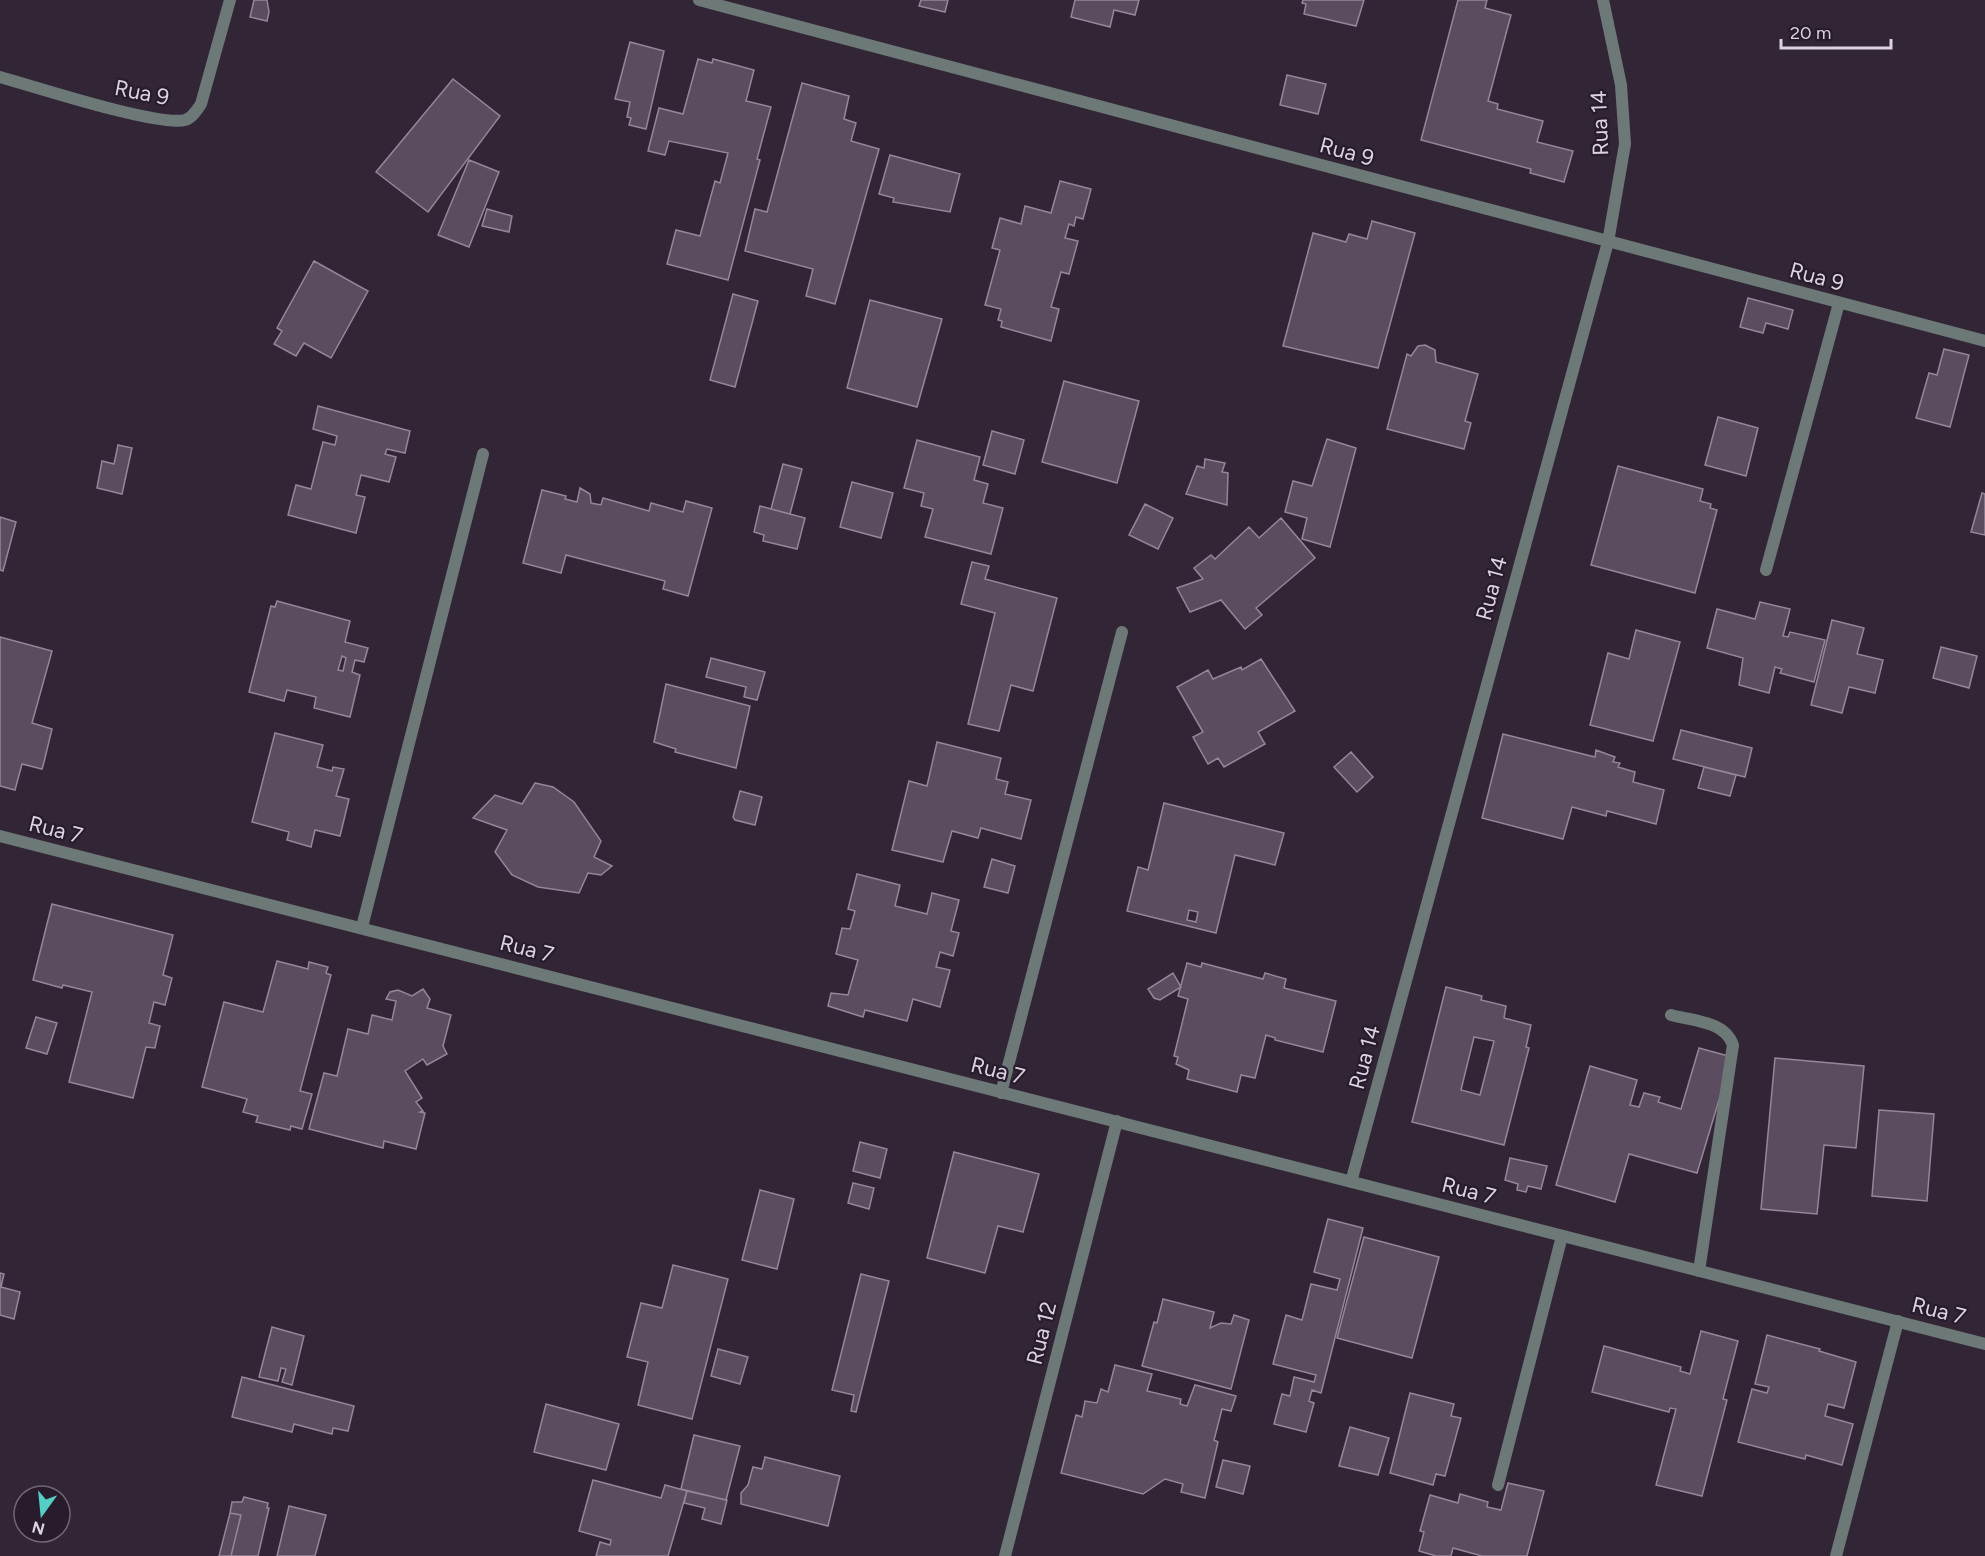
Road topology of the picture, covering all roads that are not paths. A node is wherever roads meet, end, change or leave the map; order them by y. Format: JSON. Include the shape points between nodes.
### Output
{"nodes":[{"id":1,"x":230,"y":0,"type":"edge"},
{"id":2,"x":699,"y":0,"type":"edge"},
{"id":3,"x":1603,"y":0,"type":"edge"},
{"id":4,"x":0,"y":77,"type":"edge"},
{"id":5,"x":1608,"y":243,"type":"junction"},
{"id":6,"x":1839,"y":303,"type":"junction"},
{"id":7,"x":1985,"y":341,"type":"edge"},
{"id":8,"x":483,"y":454,"type":"dead end"},
{"id":9,"x":1766,"y":570,"type":"dead end"},
{"id":10,"x":1122,"y":632,"type":"dead end"},
{"id":11,"x":0,"y":836,"type":"edge"},
{"id":12,"x":362,"y":927,"type":"junction"},
{"id":13,"x":1671,"y":1015,"type":"dead end"},
{"id":14,"x":1001,"y":1093,"type":"junction"},
{"id":15,"x":1117,"y":1121,"type":"junction"},
{"id":16,"x":1352,"y":1182,"type":"junction"},
{"id":17,"x":1562,"y":1236,"type":"junction"},
{"id":18,"x":1700,"y":1271,"type":"junction"},
{"id":19,"x":1898,"y":1321,"type":"junction"},
{"id":20,"x":1985,"y":1344,"type":"edge"},
{"id":21,"x":1498,"y":1485,"type":"dead end"},
{"id":22,"x":1005,"y":1556,"type":"edge"},
{"id":23,"x":1836,"y":1556,"type":"edge"}],
"edges":[{"from":1,"to":4,"type":"street","name":"Rua 9","via":[[201,104],[186,120],[120,110]]},
{"from":2,"to":5,"type":"street","name":"Rua 9"},
{"from":3,"to":5,"type":"street","name":"Rua 14","via":[[1620,85],[1625,144]]},
{"from":5,"to":6,"type":"street","name":"Rua 9"},
{"from":5,"to":16,"type":"street","name":"Rua 14"},
{"from":6,"to":7,"type":"street","name":"Rua 9"},
{"from":6,"to":9,"type":"street"},
{"from":8,"to":12,"type":"street"},
{"from":10,"to":14,"type":"street"},
{"from":11,"to":12,"type":"street","name":"Rua 7"},
{"from":12,"to":14,"type":"street","name":"Rua 7"},
{"from":13,"to":18,"type":"street","via":[[1720,1028],[1729,1033],[1733,1045]]},
{"from":14,"to":15,"type":"street","name":"Rua 7"},
{"from":15,"to":16,"type":"street","name":"Rua 7"},
{"from":15,"to":22,"type":"street","name":"Rua 12"},
{"from":16,"to":17,"type":"street","name":"Rua 7"},
{"from":17,"to":18,"type":"street","name":"Rua 7"},
{"from":17,"to":21,"type":"street"},
{"from":18,"to":19,"type":"street","name":"Rua 7"},
{"from":19,"to":20,"type":"street","name":"Rua 7"},
{"from":19,"to":23,"type":"street"}]}
